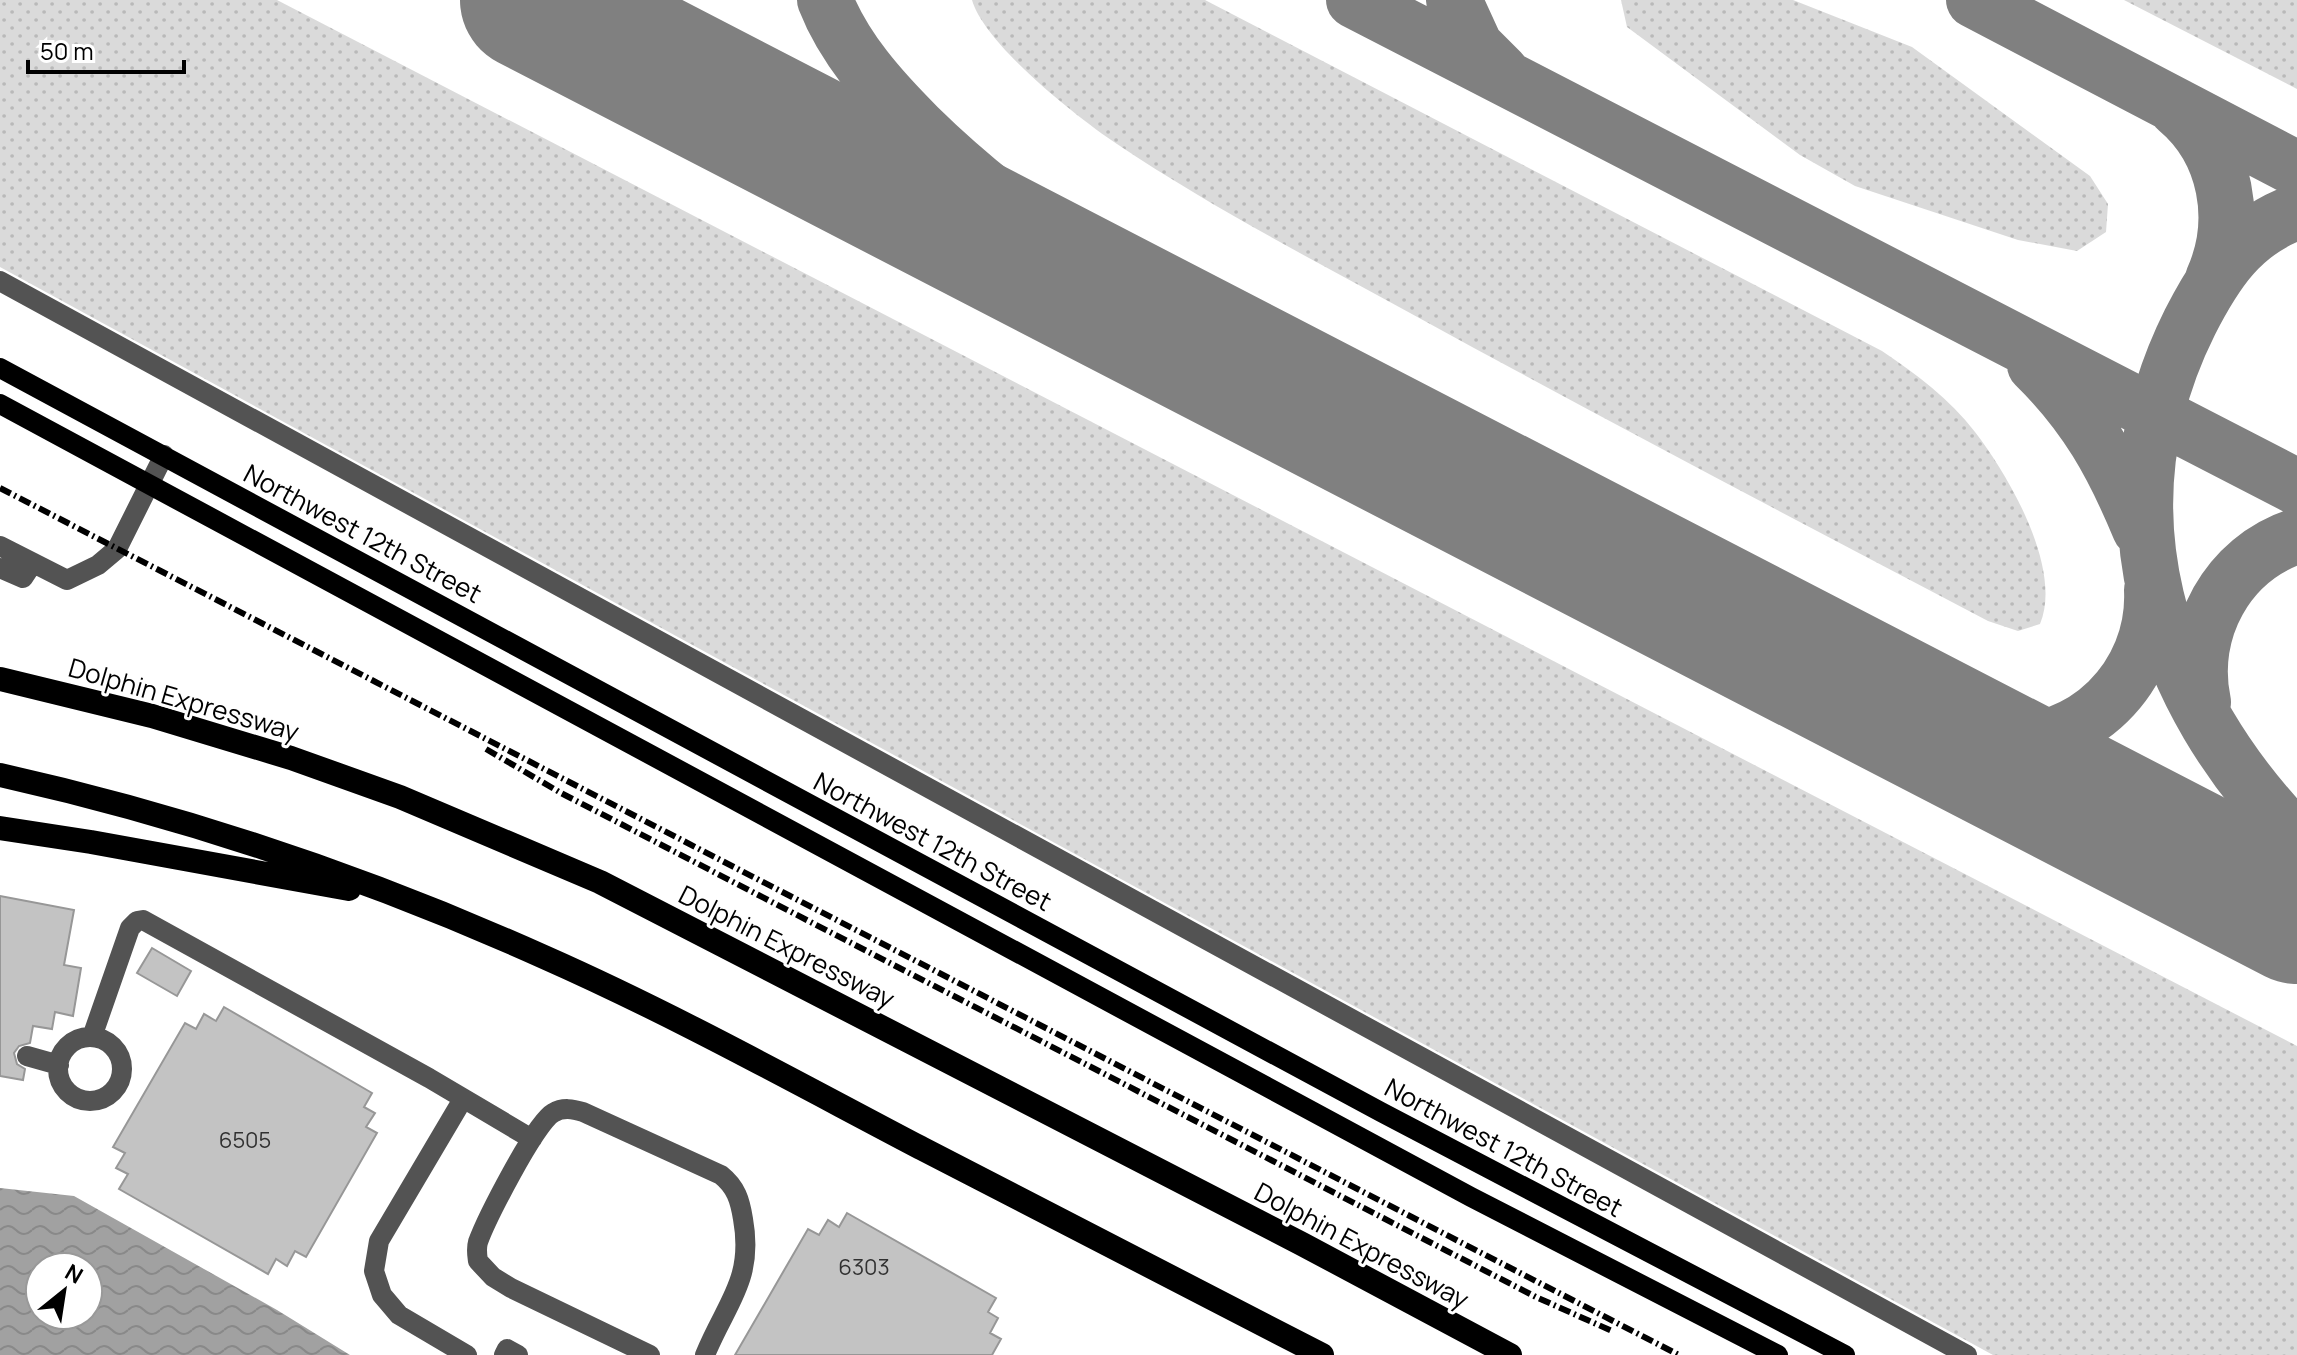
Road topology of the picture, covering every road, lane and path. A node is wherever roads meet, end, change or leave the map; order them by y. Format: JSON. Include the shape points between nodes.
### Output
{"nodes":[{"id":1,"x":0,"y":281,"type":"edge"},
{"id":2,"x":0,"y":368,"type":"edge"},
{"id":3,"x":0,"y":404,"type":"edge"},
{"id":4,"x":164,"y":455,"type":"junction"},
{"id":5,"x":149,"y":485,"type":"junction"},
{"id":6,"x":0,"y":546,"type":"edge"},
{"id":7,"x":33,"y":563,"type":"junction"},
{"id":8,"x":0,"y":568,"type":"edge"},
{"id":9,"x":0,"y":679,"type":"edge"},
{"id":10,"x":0,"y":775,"type":"edge"},
{"id":11,"x":0,"y":828,"type":"edge"},
{"id":12,"x":411,"y":900,"type":"junction"},
{"id":13,"x":92,"y":1037,"type":"junction"},
{"id":14,"x":27,"y":1056,"type":"dead end"},
{"id":15,"x":59,"y":1065,"type":"junction"},
{"id":16,"x":463,"y":1099,"type":"junction"},
{"id":17,"x":532,"y":1139,"type":"junction"},
{"id":18,"x":467,"y":1355,"type":"edge"},
{"id":19,"x":650,"y":1355,"type":"edge"},
{"id":20,"x":705,"y":1355,"type":"edge"},
{"id":21,"x":1322,"y":1355,"type":"edge"},
{"id":22,"x":1510,"y":1355,"type":"edge"},
{"id":23,"x":1778,"y":1355,"type":"edge"},
{"id":24,"x":1845,"y":1355,"type":"edge"},
{"id":25,"x":1967,"y":1355,"type":"edge"}],
"edges":[{"from":1,"to":25,"type":"lane"},
{"from":2,"to":4,"type":"main road","name":"Northwest 12th Street"},
{"from":3,"to":5,"type":"main road"},
{"from":4,"to":5,"type":"lane"},
{"from":4,"to":24,"type":"main road","name":"Northwest 12th Street","via":[[1381,1112]]},
{"from":5,"to":7,"type":"lane","via":[[117,549],[98,565],[67,580]]},
{"from":5,"to":23,"type":"main road","via":[[1457,1190]]},
{"from":6,"to":7,"type":"lane"},
{"from":7,"to":8,"type":"lane","via":[[23,578]]},
{"from":9,"to":22,"type":"highway","name":"Dolphin Expressway","via":[[152,716],[291,758],[400,797],[600,882]]},
{"from":10,"to":12,"type":"highway","via":[[187,822]]},
{"from":11,"to":12,"type":"highway"},
{"from":12,"to":21,"type":"highway","via":[[626,996]]},
{"from":13,"to":15,"type":"lane","via":[[72,1042]]},
{"from":13,"to":15,"type":"lane","via":[[118,1054],[122,1075],[111,1093],[92,1101],[72,1096],[60,1079]]},
{"from":13,"to":16,"type":"lane","via":[[130,928],[143,920]]},
{"from":14,"to":15,"type":"lane"},
{"from":16,"to":17,"type":"lane"},
{"from":16,"to":18,"type":"lane","via":[[379,1241],[374,1271],[382,1295],[399,1315]]},
{"from":17,"to":19,"type":"lane","via":[[478,1243],[478,1261],[511,1288]]},
{"from":17,"to":20,"type":"lane","via":[[545,1118],[573,1110],[729,1182],[740,1201],[747,1258]]}]}
